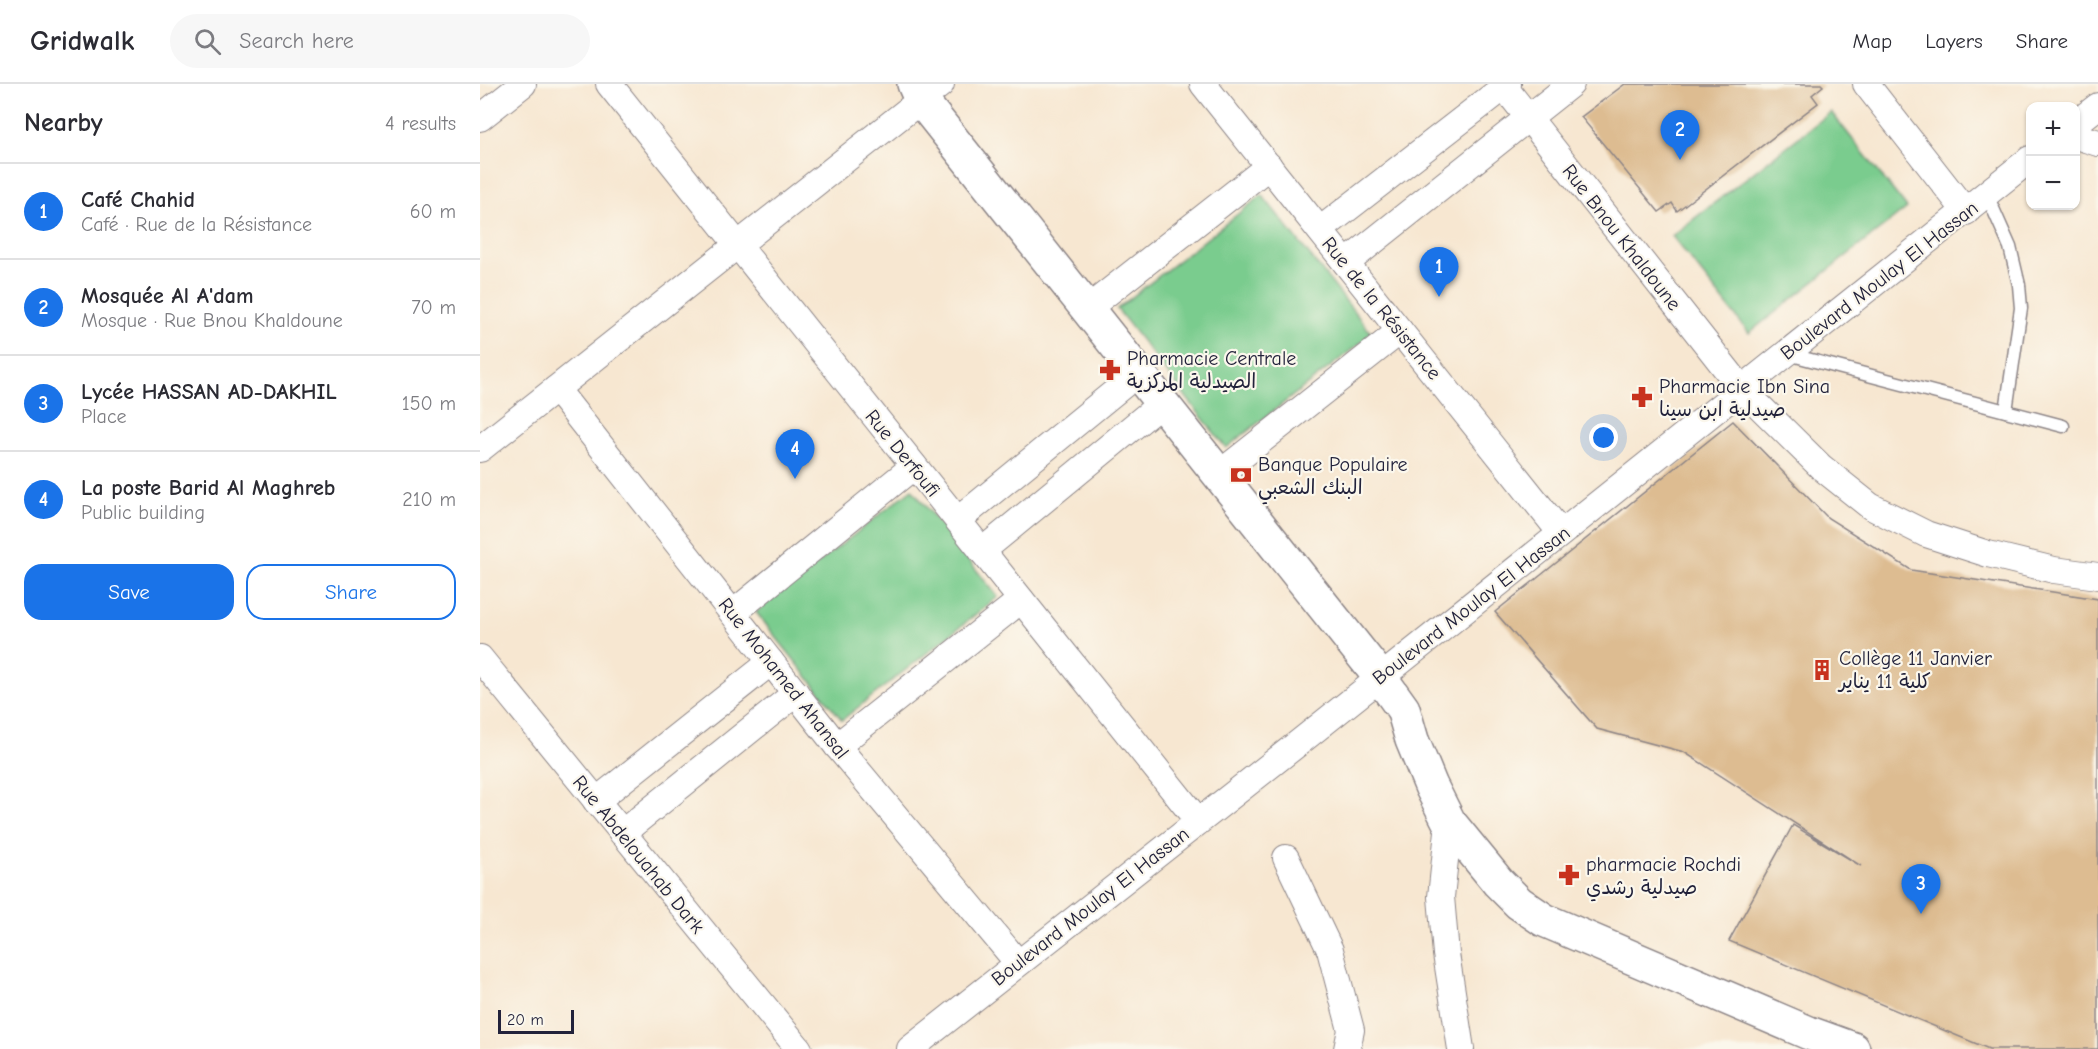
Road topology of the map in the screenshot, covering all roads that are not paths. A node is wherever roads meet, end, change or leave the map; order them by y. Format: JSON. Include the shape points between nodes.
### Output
{"nodes":[{"id":1,"x":523,"y":84,"type":"edge"},
{"id":2,"x":609,"y":84,"type":"edge"},
{"id":3,"x":1203,"y":84,"type":"edge"},
{"id":4,"x":1571,"y":84,"type":"edge"},
{"id":5,"x":1866,"y":84,"type":"edge"},
{"id":6,"x":1505,"y":85,"type":"edge"},
{"id":7,"x":925,"y":89,"type":"edge"},
{"id":8,"x":2098,"y":105,"type":"edge"},
{"id":9,"x":480,"y":118,"type":"edge"},
{"id":10,"x":1529,"y":118,"type":"junction"},
{"id":11,"x":2080,"y":120,"type":"edge"},
{"id":12,"x":2080,"y":137,"type":"edge"},
{"id":13,"x":2098,"y":143,"type":"edge"},
{"id":14,"x":2026,"y":163,"type":"edge"},
{"id":15,"x":1269,"y":166,"type":"junction"},
{"id":16,"x":1987,"y":195,"type":"junction"},
{"id":17,"x":1966,"y":212,"type":"junction"},
{"id":18,"x":1320,"y":230,"type":"junction"},
{"id":19,"x":738,"y":245,"type":"junction"},
{"id":20,"x":1346,"y":263,"type":"junction"},
{"id":21,"x":1087,"y":309,"type":"junction"},
{"id":22,"x":1400,"y":331,"type":"junction"},
{"id":23,"x":1787,"y":354,"type":"junction"},
{"id":24,"x":1138,"y":373,"type":"junction"},
{"id":25,"x":556,"y":389,"type":"junction"},
{"id":26,"x":1742,"y":389,"type":"junction"},
{"id":27,"x":1162,"y":403,"type":"junction"},
{"id":28,"x":2006,"y":411,"type":"junction"},
{"id":29,"x":2063,"y":426,"type":"dead end"},
{"id":30,"x":480,"y":449,"type":"edge"},
{"id":31,"x":914,"y":466,"type":"junction"},
{"id":32,"x":1219,"y":474,"type":"junction"},
{"id":33,"x":957,"y":520,"type":"junction"},
{"id":34,"x":1561,"y":533,"type":"junction"},
{"id":35,"x":982,"y":551,"type":"junction"},
{"id":36,"x":2098,"y":576,"type":"edge"},
{"id":37,"x":1021,"y":600,"type":"junction"},
{"id":38,"x":733,"y":613,"type":"junction"},
{"id":39,"x":480,"y":658,"type":"edge"},
{"id":40,"x":771,"y":662,"type":"junction"},
{"id":41,"x":1380,"y":677,"type":"junction"},
{"id":42,"x":796,"y":693,"type":"junction"},
{"id":43,"x":837,"y":746,"type":"junction"},
{"id":44,"x":596,"y":801,"type":"junction"},
{"id":45,"x":1198,"y":821,"type":"junction"},
{"id":46,"x":1449,"y":822,"type":"junction"},
{"id":47,"x":622,"y":833,"type":"junction"},
{"id":48,"x":1286,"y":858,"type":"dead end"},
{"id":49,"x":1018,"y":963,"type":"junction"},
{"id":50,"x":799,"y":1049,"type":"edge"},
{"id":51,"x":910,"y":1049,"type":"edge"},
{"id":52,"x":1347,"y":1049,"type":"edge"},
{"id":53,"x":1461,"y":1049,"type":"edge"},
{"id":54,"x":1853,"y":1049,"type":"edge"}],
"edges":[{"from":1,"to":9,"type":"street"},
{"from":2,"to":19,"type":"street","name":"Rue Derfoufi"},
{"from":3,"to":15,"type":"street","name":"Rue de la Résistance"},
{"from":4,"to":10,"type":"street"},
{"from":5,"to":17,"type":"street"},
{"from":6,"to":10,"type":"street","name":"Rue Bnou Khaldoune"},
{"from":6,"to":18,"type":"street"},
{"from":7,"to":19,"type":"street"},
{"from":7,"to":21,"type":"main road"},
{"from":8,"to":11,"type":"street"},
{"from":10,"to":20,"type":"street"},
{"from":10,"to":26,"type":"street","name":"Rue Bnou Khaldoune"},
{"from":12,"to":13,"type":"street"},
{"from":14,"to":16,"type":"street","name":"Boulevard Moulay El Hassan"},
{"from":15,"to":18,"type":"street","name":"Rue de la Résistance"},
{"from":15,"to":21,"type":"street"},
{"from":16,"to":17,"type":"street","name":"Boulevard Moulay El Hassan"},
{"from":16,"to":28,"type":"lane","via":[[2010,248],[2019,285],[2021,308]]},
{"from":17,"to":23,"type":"street","name":"Boulevard Moulay El Hassan"},
{"from":18,"to":20,"type":"street","name":"Rue de la Résistance"},
{"from":19,"to":25,"type":"street"},
{"from":19,"to":31,"type":"street","name":"Rue Derfoufi"},
{"from":20,"to":22,"type":"street","name":"Rue de la Résistance"},
{"from":21,"to":24,"type":"main road"},
{"from":22,"to":32,"type":"street"},
{"from":22,"to":34,"type":"street","name":"Rue de la Résistance"},
{"from":23,"to":26,"type":"street","name":"Boulevard Moulay El Hassan"},
{"from":23,"to":28,"type":"lane"},
{"from":24,"to":27,"type":"main road"},
{"from":24,"to":33,"type":"street"},
{"from":25,"to":30,"type":"street"},
{"from":25,"to":38,"type":"street","name":"Rue Mohamed Ahansal"},
{"from":26,"to":34,"type":"street","name":"Boulevard Moulay El Hassan"},
{"from":26,"to":36,"type":"street","name":"Rue Bnou Khaldoune","via":[[1821,467],[1870,506],[1926,534],[1988,554]]},
{"from":27,"to":32,"type":"main road"},
{"from":27,"to":35,"type":"street"},
{"from":28,"to":29,"type":"lane"},
{"from":31,"to":33,"type":"street","name":"Rue Derfoufi"},
{"from":31,"to":38,"type":"street"},
{"from":32,"to":41,"type":"main road"},
{"from":33,"to":35,"type":"street","name":"Rue Derfoufi"},
{"from":34,"to":41,"type":"street","name":"Boulevard Moulay El Hassan"},
{"from":35,"to":37,"type":"street","name":"Rue Derfoufi"},
{"from":37,"to":43,"type":"street"},
{"from":37,"to":45,"type":"street","name":"Rue Derfoufi"},
{"from":38,"to":40,"type":"street","name":"Rue Mohamed Ahansal"},
{"from":39,"to":44,"type":"street","name":"Rue Abdelouahab Dark"},
{"from":40,"to":42,"type":"street","name":"Rue Mohamed Ahansal"},
{"from":40,"to":44,"type":"street"},
{"from":41,"to":45,"type":"street","name":"Boulevard Moulay El Hassan"},
{"from":41,"to":46,"type":"main road","via":[[1403,709],[1412,740]]},
{"from":42,"to":43,"type":"street","name":"Rue Mohamed Ahansal"},
{"from":42,"to":47,"type":"street"},
{"from":43,"to":49,"type":"street","name":"Rue Mohamed Ahansal"},
{"from":44,"to":47,"type":"street","name":"Rue Abdelouahab Dark"},
{"from":45,"to":49,"type":"street","name":"Boulevard Moulay El Hassan"},
{"from":46,"to":53,"type":"street","via":[[1441,897]]},
{"from":46,"to":54,"type":"main road","via":[[1498,882],[1544,920]]},
{"from":47,"to":50,"type":"street","name":"Rue Abdelouahab Dark"},
{"from":48,"to":52,"type":"street","via":[[1330,950],[1351,1030]]},
{"from":49,"to":51,"type":"street","name":"Boulevard Moulay El Hassan"}]}
